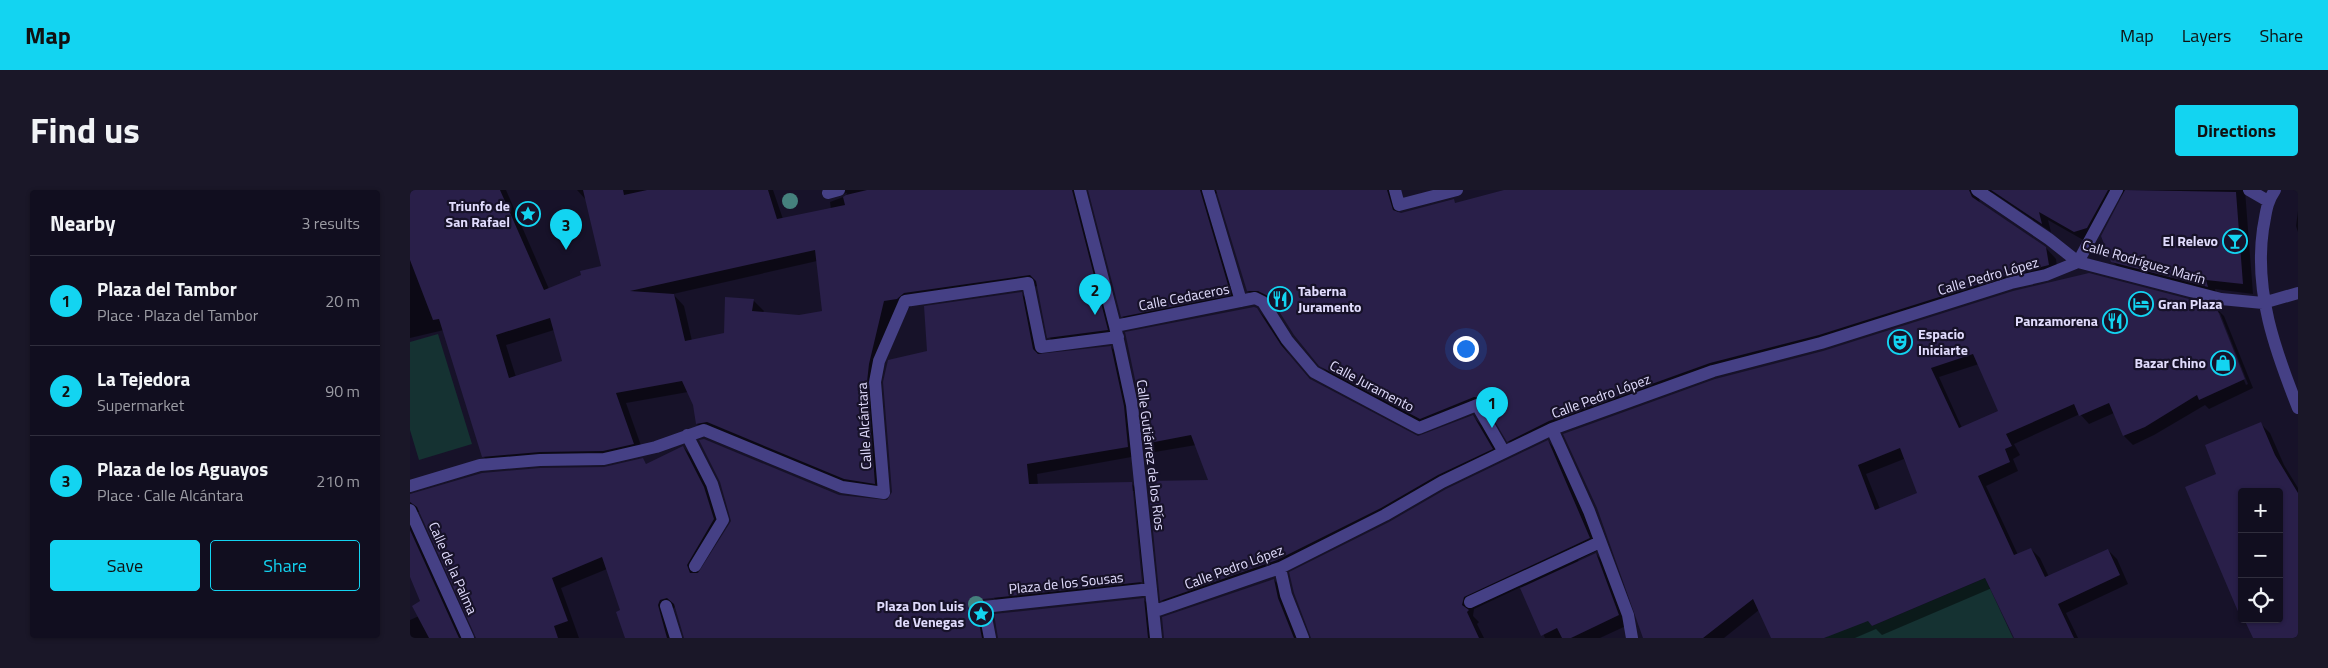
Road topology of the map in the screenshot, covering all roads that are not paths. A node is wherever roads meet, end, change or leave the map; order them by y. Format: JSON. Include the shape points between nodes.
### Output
{"nodes":[{"id":1,"x":1080,"y":190,"type":"edge"},
{"id":2,"x":1208,"y":190,"type":"edge"},
{"id":3,"x":1395,"y":190,"type":"edge"},
{"id":4,"x":1457,"y":190,"type":"edge"},
{"id":5,"x":1978,"y":190,"type":"edge"},
{"id":6,"x":2117,"y":190,"type":"edge"},
{"id":7,"x":2249,"y":190,"type":"edge"},
{"id":8,"x":2275,"y":190,"type":"edge"},
{"id":9,"x":2268,"y":201,"type":"junction"},
{"id":10,"x":2078,"y":262,"type":"junction"},
{"id":11,"x":2298,"y":293,"type":"edge"},
{"id":12,"x":1242,"y":301,"type":"junction"},
{"id":13,"x":2264,"y":303,"type":"junction"},
{"id":14,"x":1117,"y":331,"type":"junction"},
{"id":15,"x":2298,"y":408,"type":"edge"},
{"id":16,"x":1552,"y":429,"type":"junction"},
{"id":17,"x":687,"y":435,"type":"junction"},
{"id":18,"x":1504,"y":452,"type":"junction"},
{"id":19,"x":410,"y":486,"type":"edge"},
{"id":20,"x":410,"y":510,"type":"edge"},
{"id":21,"x":1600,"y":542,"type":"junction"},
{"id":22,"x":695,"y":566,"type":"dead end"},
{"id":23,"x":1280,"y":568,"type":"junction"},
{"id":24,"x":1151,"y":589,"type":"junction"},
{"id":25,"x":1470,"y":602,"type":"dead end"},
{"id":26,"x":666,"y":606,"type":"dead end"},
{"id":27,"x":1155,"y":611,"type":"junction"},
{"id":28,"x":468,"y":638,"type":"edge"},
{"id":29,"x":676,"y":638,"type":"edge"},
{"id":30,"x":990,"y":638,"type":"edge"},
{"id":31,"x":1156,"y":638,"type":"edge"},
{"id":32,"x":1303,"y":638,"type":"edge"},
{"id":33,"x":1632,"y":638,"type":"edge"}],
"edges":[{"from":1,"to":14,"type":"street","name":"Calle Gutiérrez de los Ríos"},
{"from":2,"to":12,"type":"street","name":"Calle Cedaceros"},
{"from":3,"to":4,"type":"street","via":[[1400,205]]},
{"from":5,"to":10,"type":"street","name":"Calle Rodríguez Marín"},
{"from":6,"to":10,"type":"street"},
{"from":7,"to":9,"type":"street"},
{"from":8,"to":9,"type":"street"},
{"from":9,"to":13,"type":"street","via":[[2261,246]]},
{"from":10,"to":13,"type":"street","name":"Calle Rodríguez Marín","via":[[2221,299]]},
{"from":10,"to":16,"type":"street","name":"Calle Pedro López","via":[[2046,275],[1821,343],[1713,371]]},
{"from":11,"to":13,"type":"street"},
{"from":12,"to":14,"type":"street","name":"Calle Cedaceros"},
{"from":12,"to":18,"type":"street","name":"Calle Juramento","via":[[1255,298],[1263,302],[1287,340],[1314,372],[1419,428],[1477,405]]},
{"from":13,"to":15,"type":"street"},
{"from":14,"to":17,"type":"street","name":"Calle Alcántara","via":[[1041,347],[1028,283],[905,301],[879,361],[875,382],[884,493],[842,487],[704,430]]},
{"from":14,"to":24,"type":"street","name":"Calle Gutiérrez de los Ríos","via":[[1132,405]]},
{"from":16,"to":18,"type":"street","name":"Calle Pedro López"},
{"from":16,"to":21,"type":"street"},
{"from":17,"to":19,"type":"street","name":"Calle Alcántara","via":[[656,447],[604,459],[480,465]]},
{"from":17,"to":22,"type":"street","via":[[712,484],[723,520]]},
{"from":18,"to":23,"type":"street","name":"Calle Pedro López"},
{"from":20,"to":28,"type":"street","name":"Calle de la Palma"},
{"from":21,"to":25,"type":"street"},
{"from":21,"to":33,"type":"street","via":[[1628,615]]},
{"from":23,"to":27,"type":"street","name":"Calle Pedro López"},
{"from":23,"to":32,"type":"street","via":[[1286,595]]},
{"from":24,"to":27,"type":"street","name":"Calle Gutiérrez de los Ríos"},
{"from":24,"to":30,"type":"street","name":"Plaza de los Sousas","via":[[984,607]]},
{"from":26,"to":29,"type":"street"},
{"from":27,"to":31,"type":"street","name":"Calle Gutiérrez de los Ríos"}]}
